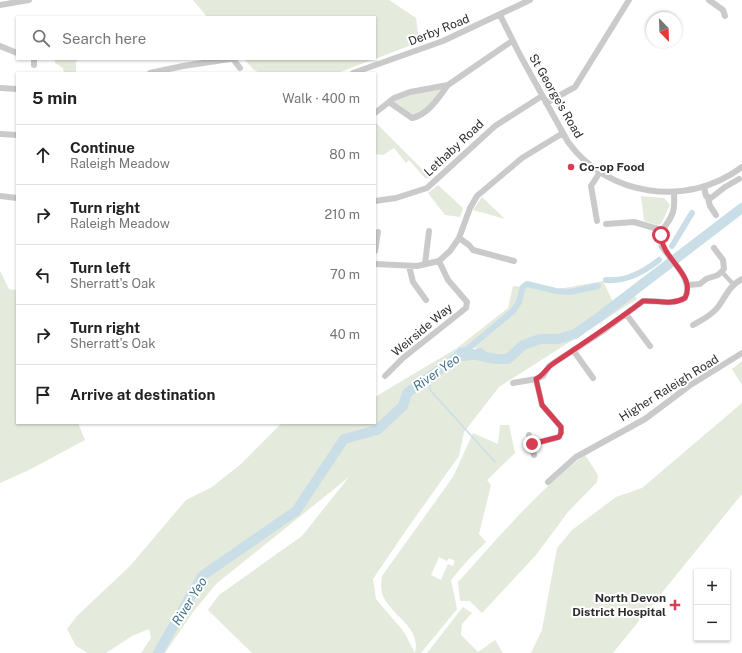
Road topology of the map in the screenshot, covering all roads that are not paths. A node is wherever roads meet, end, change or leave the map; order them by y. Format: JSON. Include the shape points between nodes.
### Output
{"nodes":[{"id":1,"x":30,"y":0,"type":"edge"},
{"id":2,"x":530,"y":0,"type":"edge"},
{"id":3,"x":629,"y":0,"type":"edge"},
{"id":4,"x":709,"y":0,"type":"edge"},
{"id":5,"x":0,"y":5,"type":"edge"},
{"id":6,"x":500,"y":15,"type":"junction"},
{"id":7,"x":725,"y":16,"type":"dead end"},
{"id":8,"x":512,"y":41,"type":"junction"},
{"id":9,"x":0,"y":46,"type":"edge"},
{"id":10,"x":16,"y":53,"type":"edge"},
{"id":11,"x":223,"y":60,"type":"edge"},
{"id":12,"x":234,"y":60,"type":"edge"},
{"id":13,"x":240,"y":68,"type":"dead end"},
{"id":14,"x":155,"y":72,"type":"edge"},
{"id":15,"x":356,"y":72,"type":"edge"},
{"id":16,"x":448,"y":85,"type":"junction"},
{"id":17,"x":0,"y":88,"type":"edge"},
{"id":18,"x":16,"y":89,"type":"edge"},
{"id":19,"x":542,"y":96,"type":"junction"},
{"id":20,"x":389,"y":102,"type":"junction"},
{"id":21,"x":546,"y":103,"type":"junction"},
{"id":22,"x":376,"y":112,"type":"edge"},
{"id":23,"x":0,"y":134,"type":"edge"},
{"id":24,"x":563,"y":134,"type":"junction"},
{"id":25,"x":16,"y":135,"type":"edge"},
{"id":26,"x":742,"y":167,"type":"edge"},
{"id":27,"x":600,"y":172,"type":"junction"},
{"id":28,"x":739,"y":179,"type":"dead end"},
{"id":29,"x":704,"y":187,"type":"junction"},
{"id":30,"x":674,"y":192,"type":"junction"},
{"id":31,"x":0,"y":196,"type":"edge"},
{"id":32,"x":16,"y":198,"type":"edge"},
{"id":33,"x":708,"y":198,"type":"junction"},
{"id":34,"x":376,"y":201,"type":"edge"},
{"id":35,"x":716,"y":215,"type":"dead end"},
{"id":36,"x":597,"y":221,"type":"dead end"},
{"id":37,"x":606,"y":224,"type":"dead end"},
{"id":38,"x":662,"y":229,"type":"junction"},
{"id":39,"x":429,"y":231,"type":"dead end"},
{"id":40,"x":378,"y":232,"type":"dead end"},
{"id":41,"x":459,"y":238,"type":"junction"},
{"id":42,"x":376,"y":245,"type":"edge"},
{"id":43,"x":714,"y":248,"type":"dead end"},
{"id":44,"x":439,"y":261,"type":"junction"},
{"id":45,"x":514,"y":261,"type":"dead end"},
{"id":46,"x":376,"y":264,"type":"edge"},
{"id":47,"x":425,"y":264,"type":"junction"},
{"id":48,"x":408,"y":266,"type":"junction"},
{"id":49,"x":722,"y":272,"type":"junction"},
{"id":50,"x":742,"y":279,"type":"edge"},
{"id":51,"x":733,"y":284,"type":"junction"},
{"id":52,"x":688,"y":285,"type":"junction"},
{"id":53,"x":426,"y":300,"type":"dead end"},
{"id":54,"x":626,"y":314,"type":"junction"},
{"id":55,"x":693,"y":325,"type":"dead end"},
{"id":56,"x":650,"y":346,"type":"dead end"},
{"id":57,"x":573,"y":350,"type":"junction"},
{"id":58,"x":742,"y":353,"type":"edge"},
{"id":59,"x":385,"y":376,"type":"dead end"},
{"id":60,"x":593,"y":378,"type":"dead end"},
{"id":61,"x":536,"y":379,"type":"junction"},
{"id":62,"x":513,"y":383,"type":"dead end"},
{"id":63,"x":529,"y":435,"type":"dead end"},
{"id":64,"x":532,"y":444,"type":"junction"},
{"id":65,"x":534,"y":455,"type":"dead end"},
{"id":66,"x":548,"y":482,"type":"dead end"}],
"edges":[{"from":1,"to":5,"type":"street"},
{"from":2,"to":6,"type":"street","name":"Derby Road"},
{"from":3,"to":21,"type":"street","via":[[575,87]]},
{"from":4,"to":7,"type":"street","via":[[723,10]]},
{"from":6,"to":8,"type":"street","name":"St George's Road"},
{"from":6,"to":15,"type":"street","name":"Derby Road","via":[[438,43]]},
{"from":8,"to":16,"type":"street"},
{"from":8,"to":19,"type":"street","name":"St George's Road"},
{"from":9,"to":10,"type":"street"},
{"from":11,"to":14,"type":"street"},
{"from":12,"to":13,"type":"street"},
{"from":16,"to":20,"type":"street","via":[[410,92]]},
{"from":16,"to":20,"type":"street","via":[[420,116],[412,118]]},
{"from":17,"to":18,"type":"street"},
{"from":19,"to":21,"type":"street","name":"St George's Road"},
{"from":19,"to":34,"type":"street","name":"Lethaby Road","via":[[495,126],[427,188],[412,194]]},
{"from":20,"to":22,"type":"street"},
{"from":21,"to":24,"type":"street","name":"St George's Road"},
{"from":23,"to":25,"type":"street"},
{"from":24,"to":27,"type":"street","name":"St George's Road","via":[[576,152]]},
{"from":24,"to":41,"type":"street","via":[[522,158],[477,196]]},
{"from":26,"to":29,"type":"street","name":"St George's Road"},
{"from":27,"to":30,"type":"street","name":"St George's Road","via":[[615,181],[642,190]]},
{"from":27,"to":36,"type":"street","via":[[591,186]]},
{"from":28,"to":33,"type":"street"},
{"from":29,"to":30,"type":"street","name":"St George's Road"},
{"from":29,"to":33,"type":"street"},
{"from":30,"to":38,"type":"street","via":[[674,210]]},
{"from":31,"to":32,"type":"street"},
{"from":33,"to":35,"type":"street"},
{"from":37,"to":38,"type":"street","via":[[634,222]]},
{"from":38,"to":52,"type":"street","via":[[662,247]]},
{"from":39,"to":47,"type":"street"},
{"from":40,"to":42,"type":"street"},
{"from":41,"to":44,"type":"street"},
{"from":41,"to":45,"type":"street","via":[[470,244],[473,250]]},
{"from":43,"to":49,"type":"street","via":[[724,264]]},
{"from":44,"to":47,"type":"street"},
{"from":44,"to":59,"type":"street","name":"Weirside Way","via":[[448,280],[467,302],[466,308]]},
{"from":46,"to":48,"type":"street"},
{"from":47,"to":48,"type":"street"},
{"from":48,"to":53,"type":"street","via":[[413,282]]},
{"from":49,"to":51,"type":"street"},
{"from":49,"to":52,"type":"street","via":[[706,278],[696,286]]},
{"from":50,"to":51,"type":"street"},
{"from":51,"to":55,"type":"street","via":[[711,314]]},
{"from":52,"to":54,"type":"street","via":[[685,298],[678,302],[643,301]]},
{"from":54,"to":56,"type":"street","via":[[642,340]]},
{"from":54,"to":57,"type":"street"},
{"from":57,"to":60,"type":"street","via":[[584,370]]},
{"from":57,"to":61,"type":"street","via":[[549,366],[543,376]]},
{"from":58,"to":66,"type":"street","name":"Higher Raleigh Road","via":[[689,386],[645,419],[576,457]]},
{"from":61,"to":62,"type":"street"},
{"from":61,"to":64,"type":"street","via":[[542,405],[561,427],[561,433],[559,437]]},
{"from":63,"to":64,"type":"street"},
{"from":64,"to":65,"type":"street"}]}
